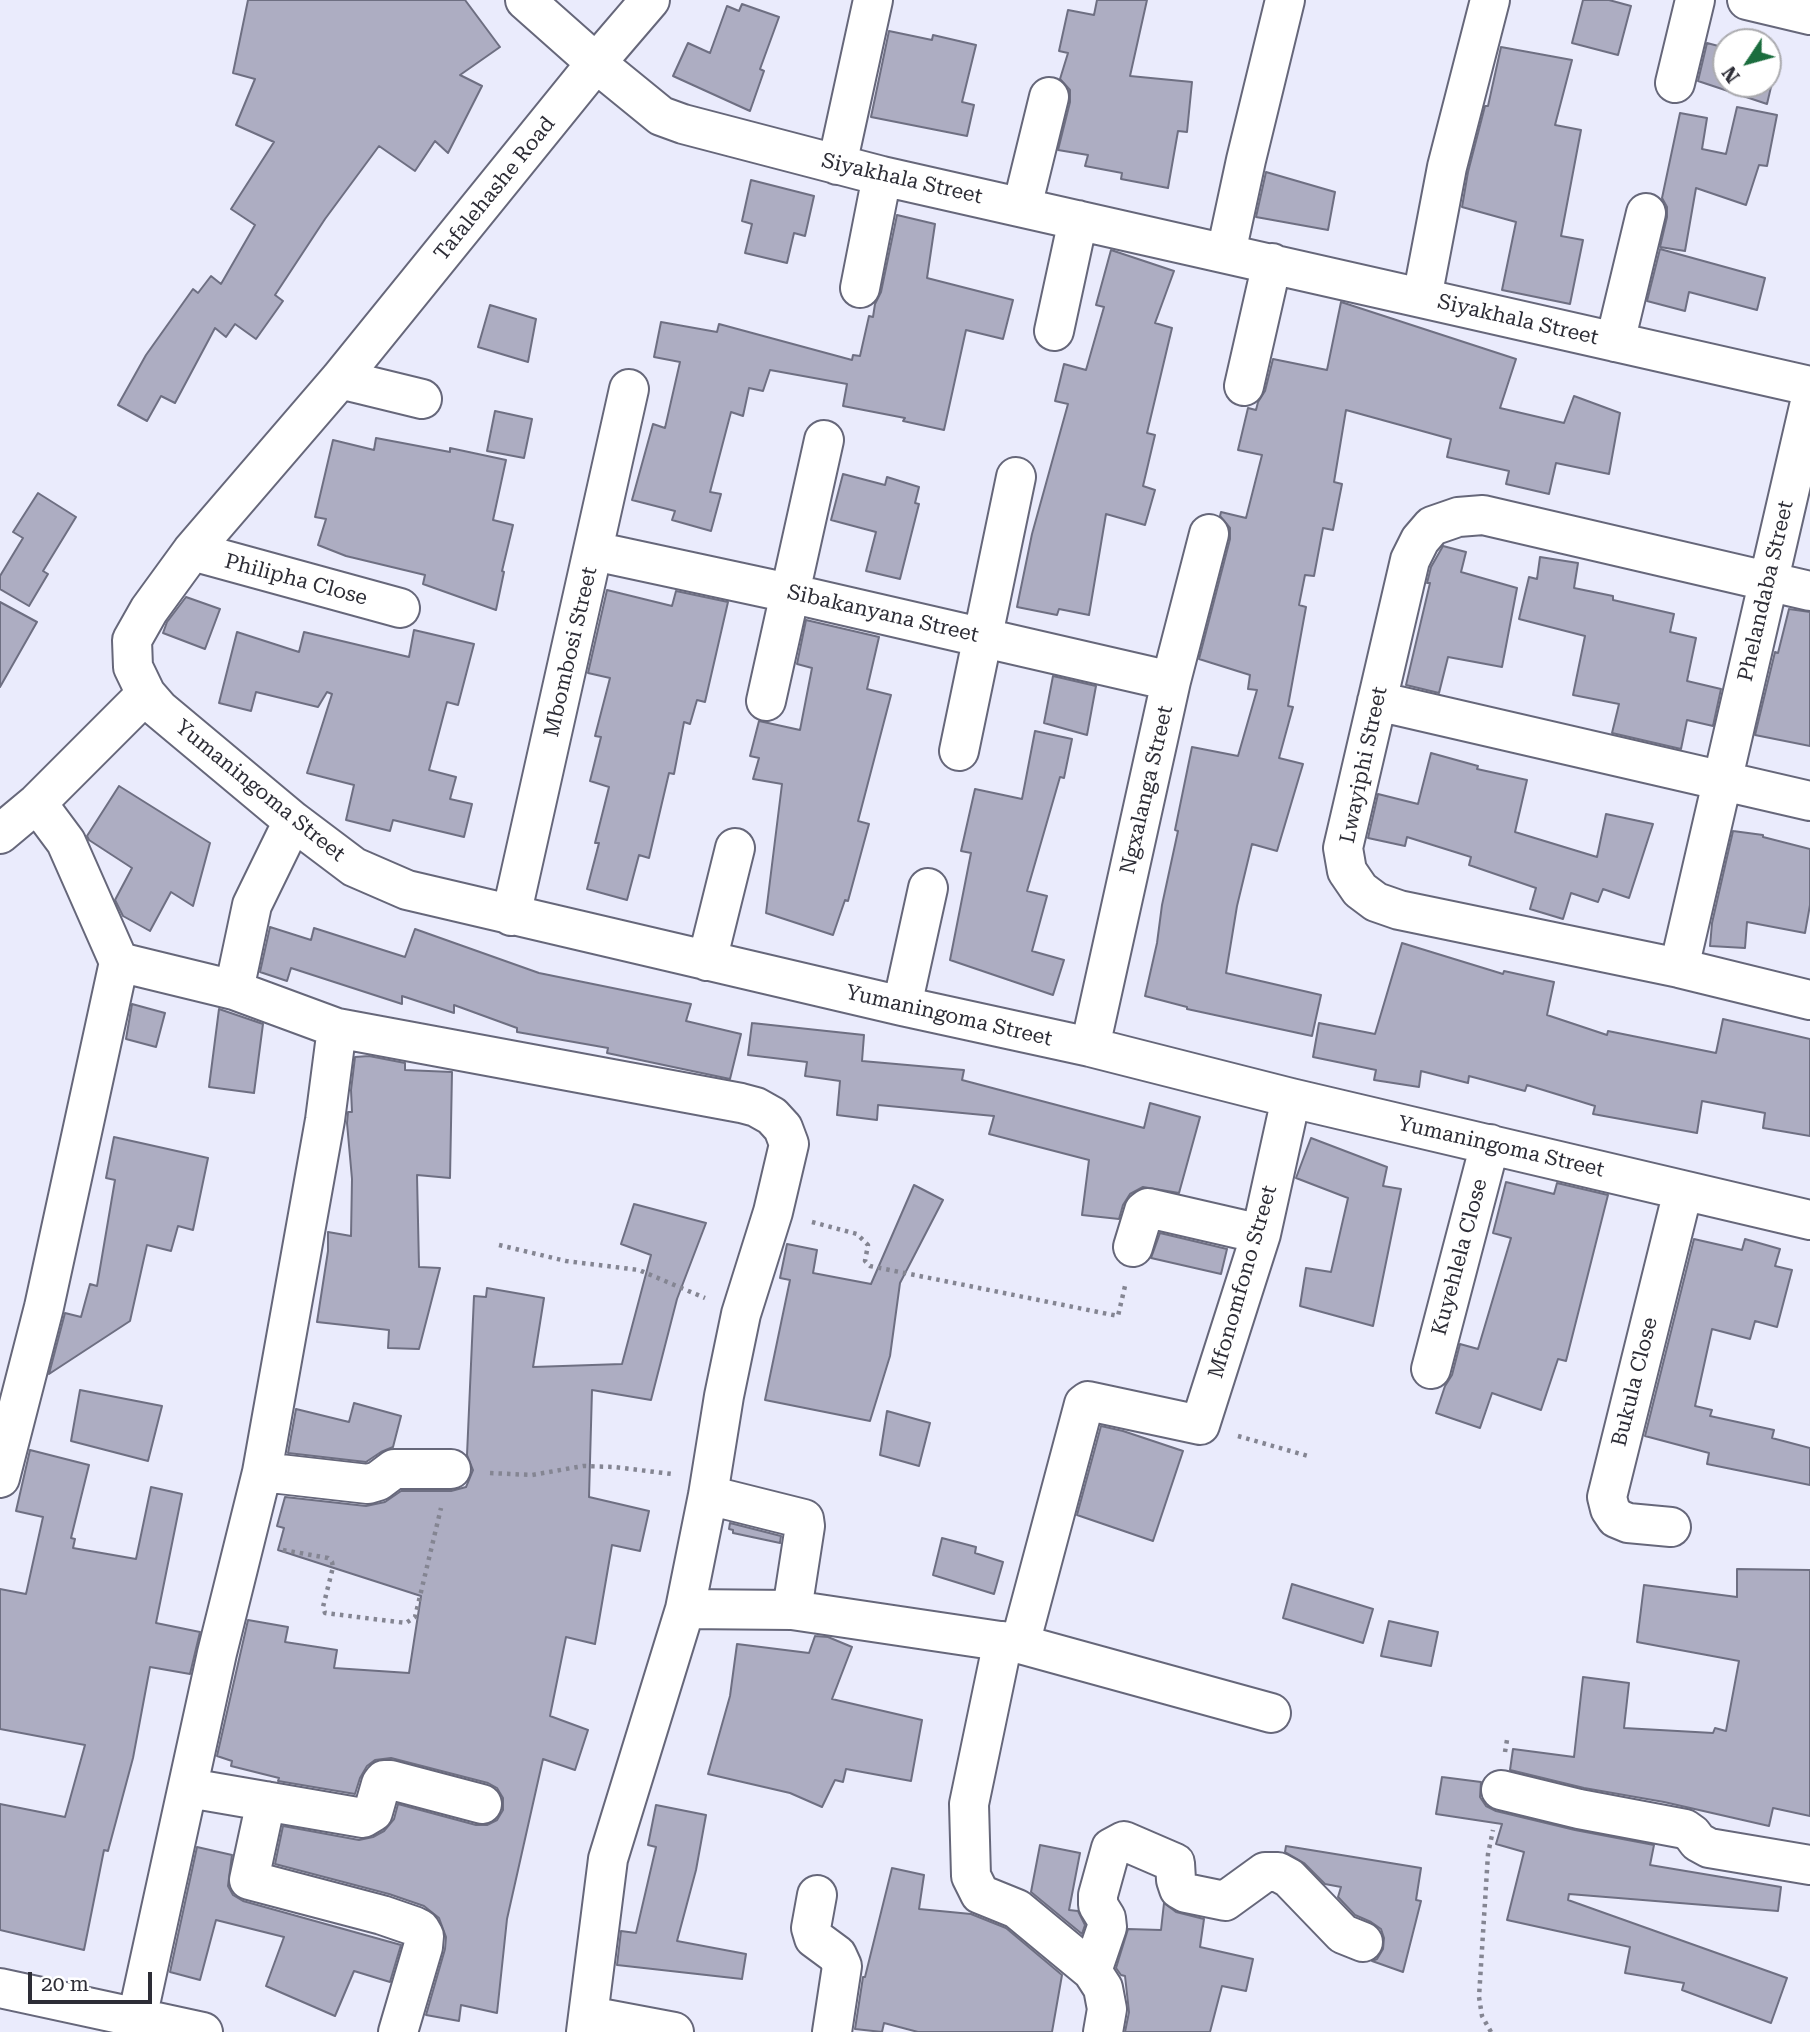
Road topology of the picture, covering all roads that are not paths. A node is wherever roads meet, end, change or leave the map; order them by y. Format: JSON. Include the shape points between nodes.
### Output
{"nodes":[{"id":1,"x":525,"y":0,"type":"edge"},
{"id":2,"x":650,"y":0,"type":"edge"},
{"id":3,"x":873,"y":0,"type":"edge"},
{"id":4,"x":1490,"y":0,"type":"edge"},
{"id":5,"x":1695,"y":0,"type":"edge"},
{"id":6,"x":1746,"y":0,"type":"edge"},
{"id":7,"x":1285,"y":4,"type":"edge"},
{"id":8,"x":1810,"y":15,"type":"edge"},
{"id":9,"x":596,"y":63,"type":"junction"},
{"id":10,"x":1675,"y":83,"type":"dead end"},
{"id":11,"x":1049,"y":97,"type":"dead end"},
{"id":12,"x":837,"y":165,"type":"junction"},
{"id":13,"x":882,"y":176,"type":"junction"},
{"id":14,"x":1023,"y":208,"type":"junction"},
{"id":15,"x":1646,"y":213,"type":"dead end"},
{"id":16,"x":1078,"y":220,"type":"junction"},
{"id":17,"x":1226,"y":253,"type":"junction"},
{"id":18,"x":1272,"y":263,"type":"junction"},
{"id":19,"x":860,"y":288,"type":"dead end"},
{"id":20,"x":1422,"y":298,"type":"junction"},
{"id":21,"x":1054,"y":331,"type":"dead end"},
{"id":22,"x":1615,"y":342,"type":"junction"},
{"id":23,"x":340,"y":379,"type":"junction"},
{"id":24,"x":1244,"y":386,"type":"dead end"},
{"id":25,"x":1810,"y":386,"type":"edge"},
{"id":26,"x":629,"y":389,"type":"dead end"},
{"id":27,"x":422,"y":399,"type":"dead end"},
{"id":28,"x":1810,"y":402,"type":"edge"},
{"id":29,"x":824,"y":440,"type":"dead end"},
{"id":30,"x":1016,"y":477,"type":"dead end"},
{"id":31,"x":1209,"y":534,"type":"dead end"},
{"id":32,"x":192,"y":551,"type":"junction"},
{"id":33,"x":593,"y":551,"type":"junction"},
{"id":34,"x":1769,"y":582,"type":"junction"},
{"id":35,"x":1810,"y":592,"type":"edge"},
{"id":36,"x":789,"y":593,"type":"junction"},
{"id":37,"x":400,"y":608,"type":"dead end"},
{"id":38,"x":982,"y":637,"type":"junction"},
{"id":39,"x":1171,"y":681,"type":"junction"},
{"id":40,"x":146,"y":694,"type":"junction"},
{"id":41,"x":766,"y":701,"type":"dead end"},
{"id":42,"x":1377,"y":701,"type":"junction"},
{"id":43,"x":959,"y":751,"type":"dead end"},
{"id":44,"x":1723,"y":780,"type":"junction"},
{"id":45,"x":1810,"y":801,"type":"edge"},
{"id":46,"x":37,"y":803,"type":"junction"},
{"id":47,"x":293,"y":821,"type":"junction"},
{"id":48,"x":0,"y":834,"type":"edge"},
{"id":49,"x":735,"y":848,"type":"dead end"},
{"id":50,"x":928,"y":888,"type":"dead end"},
{"id":51,"x":512,"y":916,"type":"junction"},
{"id":52,"x":707,"y":961,"type":"junction"},
{"id":53,"x":119,"y":962,"type":"junction"},
{"id":54,"x":1679,"y":968,"type":"junction"},
{"id":55,"x":234,"y":990,"type":"junction"},
{"id":56,"x":1810,"y":1000,"type":"edge"},
{"id":57,"x":902,"y":1006,"type":"junction"},
{"id":58,"x":337,"y":1028,"type":"junction"},
{"id":59,"x":1090,"y":1047,"type":"junction"},
{"id":60,"x":1292,"y":1098,"type":"junction"},
{"id":61,"x":1490,"y":1144,"type":"junction"},
{"id":62,"x":1682,"y":1191,"type":"junction"},
{"id":63,"x":1810,"y":1220,"type":"edge"},
{"id":64,"x":1261,"y":1234,"type":"junction"},
{"id":65,"x":1133,"y":1247,"type":"road end"},
{"id":66,"x":1431,"y":1369,"type":"dead end"},
{"id":67,"x":451,"y":1469,"type":"road end"},
{"id":68,"x":262,"y":1472,"type":"junction"},
{"id":69,"x":0,"y":1478,"type":"edge"},
{"id":70,"x":709,"y":1488,"type":"junction"},
{"id":71,"x":1671,"y":1527,"type":"dead end"},
{"id":72,"x":685,"y":1609,"type":"junction"},
{"id":73,"x":792,"y":1611,"type":"junction"},
{"id":74,"x":1011,"y":1642,"type":"junction"},
{"id":75,"x":1271,"y":1713,"type":"dead end"},
{"id":76,"x":189,"y":1787,"type":"junction"},
{"id":77,"x":1501,"y":1790,"type":"road end"},
{"id":78,"x":267,"y":1801,"type":"junction"},
{"id":79,"x":482,"y":1804,"type":"dead end"},
{"id":80,"x":1810,"y":1865,"type":"edge"},
{"id":81,"x":817,"y":1895,"type":"dead end"},
{"id":82,"x":1363,"y":1941,"type":"dead end"},
{"id":83,"x":1092,"y":1971,"type":"junction"},
{"id":84,"x":0,"y":1988,"type":"edge"},
{"id":85,"x":136,"y":2024,"type":"edge"},
{"id":86,"x":588,"y":2024,"type":"edge"},
{"id":87,"x":203,"y":2032,"type":"edge"},
{"id":88,"x":398,"y":2032,"type":"edge"},
{"id":89,"x":674,"y":2032,"type":"edge"},
{"id":90,"x":832,"y":2032,"type":"edge"},
{"id":91,"x":1103,"y":2032,"type":"edge"}],
"edges":[{"from":1,"to":9,"type":"street","name":"Siyakhala Street"},
{"from":2,"to":9,"type":"street","name":"Tafalehashe Road"},
{"from":3,"to":12,"type":"street"},
{"from":4,"to":20,"type":"street","via":[[1447,167]]},
{"from":5,"to":10,"type":"street"},
{"from":6,"to":8,"type":"street"},
{"from":7,"to":17,"type":"street"},
{"from":9,"to":12,"type":"street","name":"Siyakhala Street","via":[[661,116]]},
{"from":9,"to":23,"type":"street","name":"Tafalehashe Road"},
{"from":11,"to":14,"type":"street"},
{"from":12,"to":13,"type":"street","name":"Siyakhala Street"},
{"from":13,"to":14,"type":"street","name":"Siyakhala Street"},
{"from":13,"to":19,"type":"street"},
{"from":14,"to":16,"type":"street","name":"Siyakhala Street"},
{"from":15,"to":22,"type":"street"},
{"from":16,"to":17,"type":"street","name":"Siyakhala Street"},
{"from":16,"to":21,"type":"street"},
{"from":17,"to":18,"type":"street","name":"Siyakhala Street"},
{"from":18,"to":20,"type":"street","name":"Siyakhala Street"},
{"from":18,"to":24,"type":"street"},
{"from":20,"to":22,"type":"street","name":"Siyakhala Street"},
{"from":22,"to":25,"type":"street","name":"Siyakhala Street"},
{"from":23,"to":27,"type":"street"},
{"from":23,"to":32,"type":"street","name":"Tafalehashe Road"},
{"from":26,"to":33,"type":"street","name":"Mbombosi Street"},
{"from":28,"to":34,"type":"street","name":"Phelandaba Street"},
{"from":29,"to":36,"type":"street"},
{"from":30,"to":38,"type":"street"},
{"from":31,"to":39,"type":"street","name":"Ngxalanga Street"},
{"from":32,"to":37,"type":"street","name":"Philipha Close"},
{"from":32,"to":40,"type":"street","name":"Tafalehashe Road","via":[[132,640],[133,667]]},
{"from":33,"to":36,"type":"street","name":"Sibakanyana Street"},
{"from":33,"to":51,"type":"street","name":"Mbombosi Street"},
{"from":34,"to":35,"type":"street","name":"Lwayiphi Street"},
{"from":34,"to":42,"type":"street","name":"Lwayiphi Street","via":[[1483,515],[1458,517],[1432,526],[1410,560]]},
{"from":34,"to":44,"type":"street","name":"Phelandaba Street"},
{"from":36,"to":38,"type":"street","name":"Sibakanyana Street"},
{"from":36,"to":41,"type":"street"},
{"from":38,"to":39,"type":"street","name":"Sibakanyana Street"},
{"from":38,"to":43,"type":"street"},
{"from":39,"to":59,"type":"street","name":"Ngxalanga Street"},
{"from":40,"to":46,"type":"street"},
{"from":40,"to":47,"type":"street","name":"Yumaningoma Street"},
{"from":42,"to":44,"type":"street"},
{"from":42,"to":54,"type":"street","name":"Lwayiphi Street","via":[[1343,848],[1348,871],[1360,890],[1399,910]]},
{"from":44,"to":45,"type":"street"},
{"from":44,"to":54,"type":"street","name":"Phelandaba Street"},
{"from":46,"to":48,"type":"street"},
{"from":46,"to":53,"type":"street","via":[[66,842]]},
{"from":47,"to":51,"type":"street","name":"Yumaningoma Street","via":[[354,867],[407,890]]},
{"from":47,"to":55,"type":"street","via":[[252,905]]},
{"from":49,"to":52,"type":"street"},
{"from":50,"to":57,"type":"street"},
{"from":51,"to":52,"type":"street","name":"Yumaningoma Street"},
{"from":52,"to":57,"type":"street","name":"Yumaningoma Street"},
{"from":53,"to":55,"type":"street"},
{"from":53,"to":69,"type":"street","via":[[44,1307]]},
{"from":54,"to":56,"type":"street","name":"Lwayiphi Street"},
{"from":55,"to":58,"type":"street"},
{"from":57,"to":59,"type":"street","name":"Yumaningoma Street"},
{"from":58,"to":68,"type":"street"},
{"from":58,"to":70,"type":"street","via":[[756,1107],[783,1128],[789,1144],[741,1314]]},
{"from":59,"to":60,"type":"street","name":"Yumaningoma Street"},
{"from":60,"to":61,"type":"street","name":"Yumaningoma Street"},
{"from":60,"to":64,"type":"street","name":"Mfonomfono Street"},
{"from":61,"to":62,"type":"street","name":"Yumaningoma Street"},
{"from":61,"to":66,"type":"street","name":"Kuyehlela Close"},
{"from":62,"to":63,"type":"street","name":"Yumaningoma Street"},
{"from":62,"to":71,"type":"street","name":"Bukula Close","via":[[1607,1497],[1616,1518]]},
{"from":64,"to":65,"type":"street","via":[[1147,1208]]},
{"from":64,"to":74,"type":"street","name":"Mfonomfono Street","via":[[1200,1425],[1088,1401],[1084,1404]]},
{"from":67,"to":68,"type":"street","via":[[394,1469],[368,1484]]},
{"from":68,"to":76,"type":"street"},
{"from":70,"to":72,"type":"street"},
{"from":70,"to":73,"type":"street","via":[[803,1519]]},
{"from":72,"to":73,"type":"street"},
{"from":72,"to":86,"type":"street","via":[[608,1859]]},
{"from":73,"to":74,"type":"street"},
{"from":74,"to":75,"type":"street"},
{"from":74,"to":83,"type":"street","via":[[969,1804],[971,1876],[980,1894],[1017,1909]]},
{"from":76,"to":78,"type":"street"},
{"from":76,"to":85,"type":"street"},
{"from":77,"to":80,"type":"street","via":[[1685,1829],[1709,1848]]},
{"from":78,"to":79,"type":"street","via":[[363,1818],[373,1812],[381,1784],[391,1780]]},
{"from":78,"to":88,"type":"street","via":[[249,1880],[414,1926],[424,1936]]},
{"from":81,"to":90,"type":"street","via":[[811,1928],[814,1938],[837,1955],[842,1966]]},
{"from":82,"to":83,"type":"street","via":[[1343,1934],[1278,1872],[1265,1872],[1225,1900],[1186,1893],[1179,1889],[1175,1863],[1124,1841],[1111,1848],[1098,1895],[1107,1927]]},
{"from":83,"to":91,"type":"street","via":[[1103,1988],[1107,2009]]},
{"from":84,"to":85,"type":"street"},
{"from":85,"to":87,"type":"street"},
{"from":86,"to":89,"type":"street"}]}
